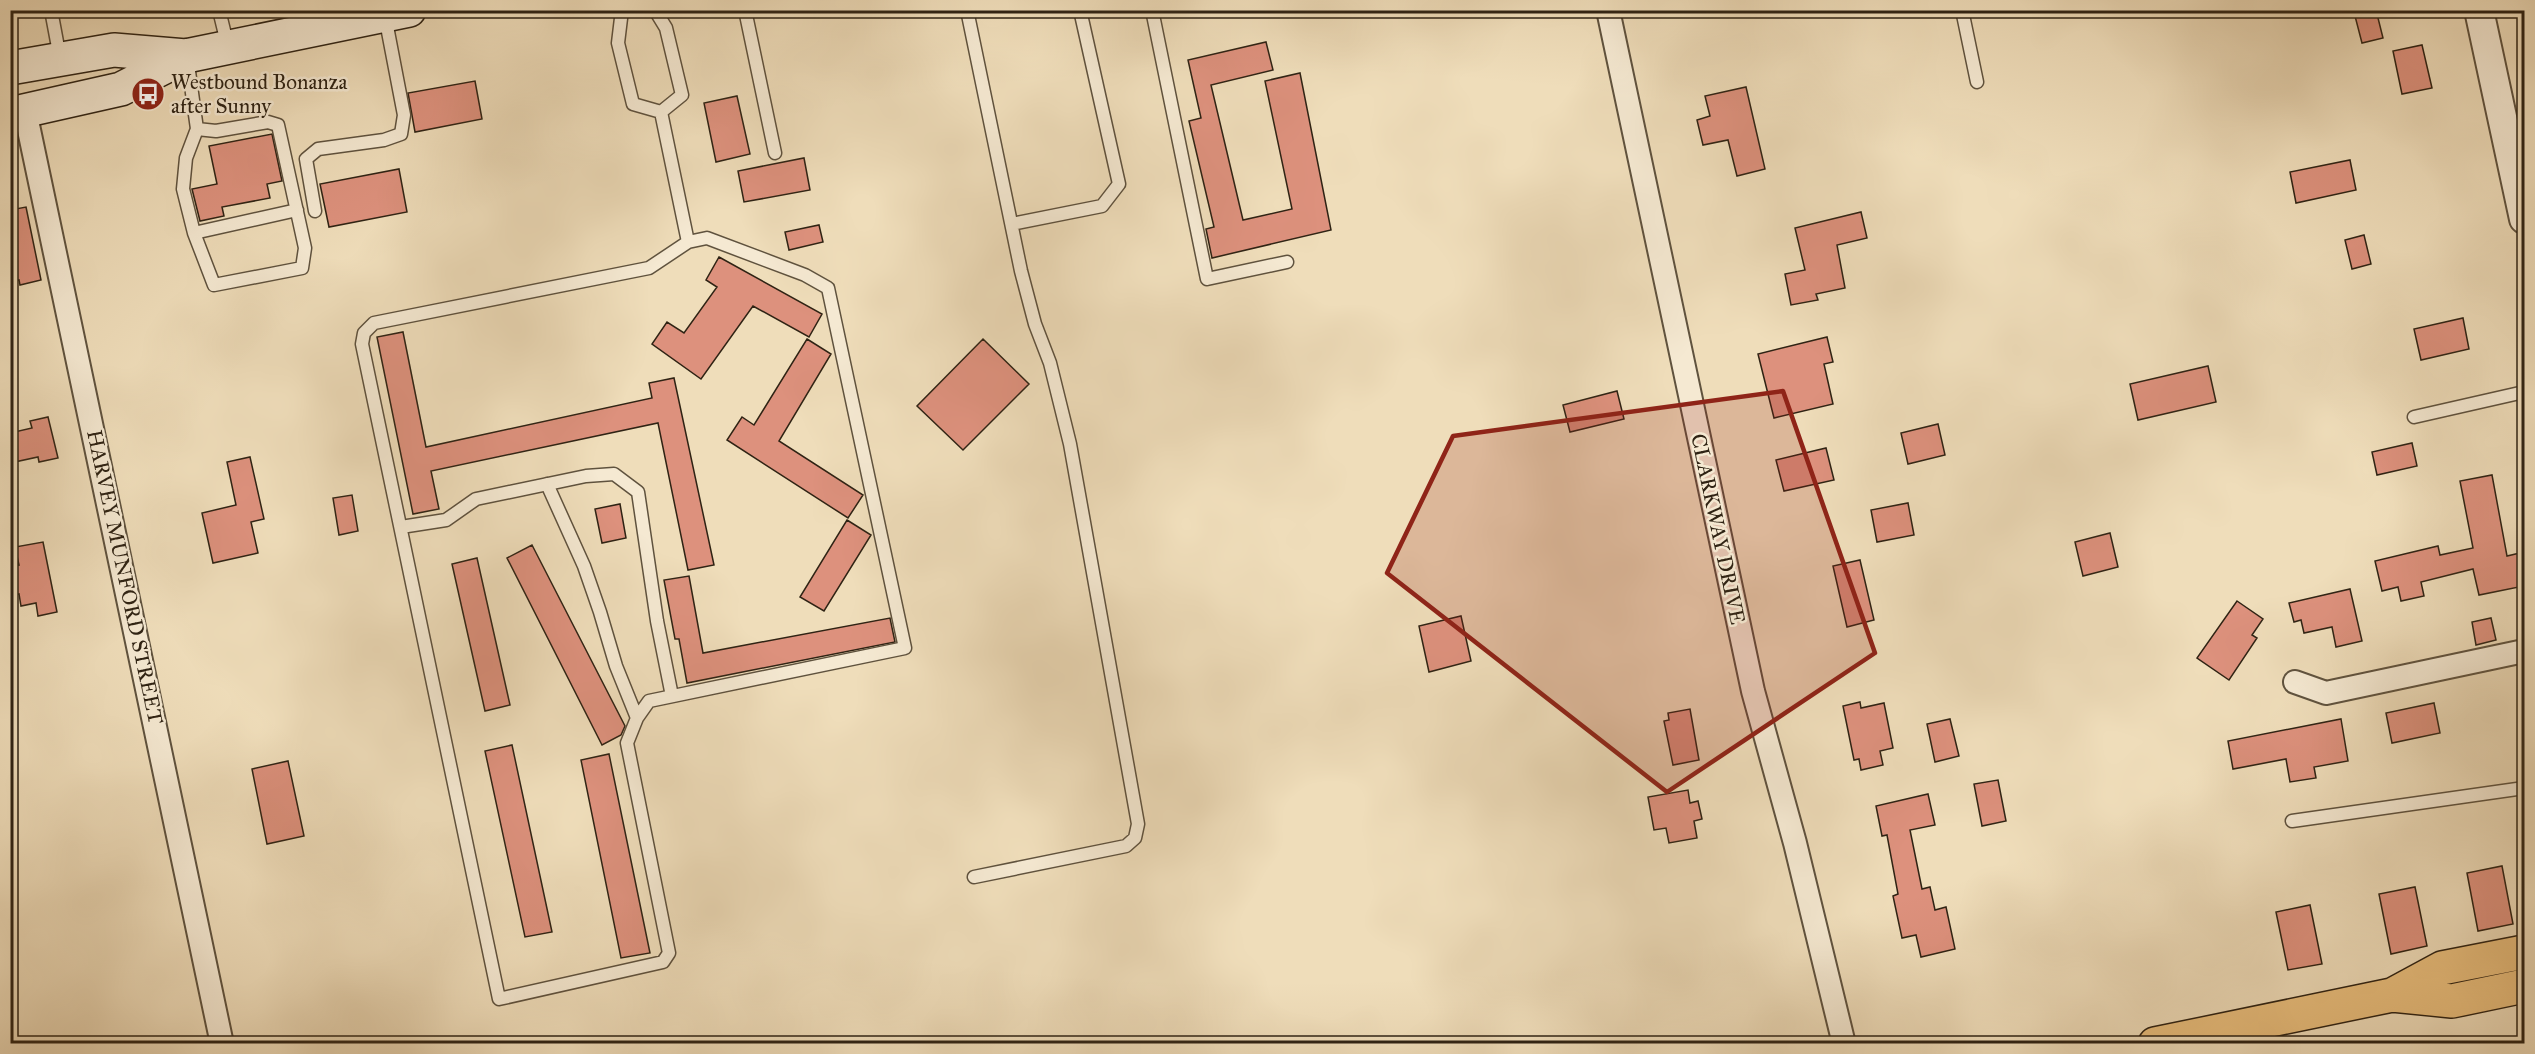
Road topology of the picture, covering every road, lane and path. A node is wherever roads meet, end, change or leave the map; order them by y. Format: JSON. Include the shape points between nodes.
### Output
{"nodes":[{"id":1,"x":51,"y":10,"type":"edge"},
{"id":2,"x":219,"y":10,"type":"edge"},
{"id":3,"x":622,"y":10,"type":"edge"},
{"id":4,"x":655,"y":10,"type":"edge"},
{"id":5,"x":745,"y":10,"type":"edge"},
{"id":6,"x":968,"y":10,"type":"edge"},
{"id":7,"x":1080,"y":10,"type":"edge"},
{"id":8,"x":1152,"y":10,"type":"edge"},
{"id":9,"x":1608,"y":10,"type":"edge"},
{"id":10,"x":1962,"y":10,"type":"edge"},
{"id":11,"x":2478,"y":10,"type":"edge"},
{"id":12,"x":397,"y":13,"type":"edge"},
{"id":13,"x":228,"y":48,"type":"junction"},
{"id":14,"x":186,"y":56,"type":"junction"},
{"id":15,"x":60,"y":59,"type":"junction"},
{"id":16,"x":10,"y":68,"type":"edge"},
{"id":17,"x":1977,"y":82,"type":"dead end"},
{"id":18,"x":661,"y":112,"type":"junction"},
{"id":19,"x":18,"y":113,"type":"edge"},
{"id":20,"x":197,"y":129,"type":"junction"},
{"id":21,"x":775,"y":153,"type":"dead end"},
{"id":22,"x":297,"y":210,"type":"junction"},
{"id":23,"x":315,"y":211,"type":"dead end"},
{"id":24,"x":2524,"y":219,"type":"edge"},
{"id":25,"x":1011,"y":224,"type":"junction"},
{"id":26,"x":194,"y":233,"type":"junction"},
{"id":27,"x":688,"y":242,"type":"junction"},
{"id":28,"x":1287,"y":262,"type":"dead end"},
{"id":29,"x":2524,"y":392,"type":"edge"},
{"id":30,"x":2414,"y":417,"type":"dead end"},
{"id":31,"x":547,"y":484,"type":"junction"},
{"id":32,"x":401,"y":528,"type":"junction"},
{"id":33,"x":2524,"y":651,"type":"edge"},
{"id":34,"x":2295,"y":682,"type":"dead end"},
{"id":35,"x":672,"y":696,"type":"junction"},
{"id":36,"x":638,"y":718,"type":"junction"},
{"id":37,"x":2524,"y":788,"type":"edge"},
{"id":38,"x":2292,"y":821,"type":"dead end"},
{"id":39,"x":974,"y":877,"type":"dead end"},
{"id":40,"x":2524,"y":952,"type":"edge"},
{"id":41,"x":2524,"y":986,"type":"edge"},
{"id":42,"x":2392,"y":995,"type":"junction"},
{"id":43,"x":222,"y":1044,"type":"edge"},
{"id":44,"x":1844,"y":1044,"type":"edge"},
{"id":45,"x":2155,"y":1044,"type":"edge"}],
"edges":[{"from":1,"to":15,"type":"lane"},
{"from":2,"to":13,"type":"lane"},
{"from":3,"to":18,"type":"lane","via":[[618,43],[633,104]]},
{"from":4,"to":18,"type":"lane","via":[[666,28],[682,95]]},
{"from":5,"to":21,"type":"lane"},
{"from":6,"to":25,"type":"lane"},
{"from":7,"to":25,"type":"lane","via":[[1119,184],[1102,206]]},
{"from":8,"to":28,"type":"lane","via":[[1207,279]]},
{"from":9,"to":44,"type":"street","name":"CLARKWAY DRIVE","via":[[1753,691]]},
{"from":10,"to":17,"type":"lane"},
{"from":11,"to":24,"type":"street"},
{"from":12,"to":13,"type":"main road"},
{"from":12,"to":23,"type":"lane","via":[[404,116],[401,134],[318,149],[306,159]]},
{"from":13,"to":14,"type":"main road"},
{"from":14,"to":15,"type":"main road","via":[[114,50]]},
{"from":14,"to":19,"type":"main road","via":[[121,89]]},
{"from":14,"to":20,"type":"lane"},
{"from":15,"to":16,"type":"main road"},
{"from":18,"to":27,"type":"lane"},
{"from":19,"to":43,"type":"street","name":"HARVEY MUNFORD STREET"},
{"from":20,"to":22,"type":"lane","via":[[216,131],[268,122],[278,125]]},
{"from":20,"to":26,"type":"lane","via":[[186,158],[183,189]]},
{"from":22,"to":26,"type":"lane"},
{"from":22,"to":26,"type":"lane","via":[[305,248],[303,268],[214,285]]},
{"from":25,"to":39,"type":"lane","via":[[1032,314],[1050,363],[1070,444],[1138,824],[1135,838],[1126,846]]},
{"from":27,"to":32,"type":"lane","via":[[649,268],[374,323],[364,333],[362,344]]},
{"from":27,"to":35,"type":"lane","via":[[708,238],[805,275],[828,288],[905,648]]},
{"from":29,"to":30,"type":"lane"},
{"from":31,"to":32,"type":"lane","via":[[476,499],[446,520]]},
{"from":31,"to":35,"type":"lane","via":[[614,474],[638,492]]},
{"from":31,"to":36,"type":"lane","via":[[584,566],[616,666]]},
{"from":32,"to":36,"type":"lane","via":[[499,999],[663,962],[669,954],[627,743]]},
{"from":33,"to":34,"type":"street","via":[[2326,693]]},
{"from":35,"to":36,"type":"lane","via":[[649,701]]},
{"from":37,"to":38,"type":"lane"},
{"from":40,"to":42,"type":"main road","via":[[2442,968]]},
{"from":41,"to":42,"type":"main road","via":[[2452,1001]]},
{"from":42,"to":45,"type":"main road"}]}
